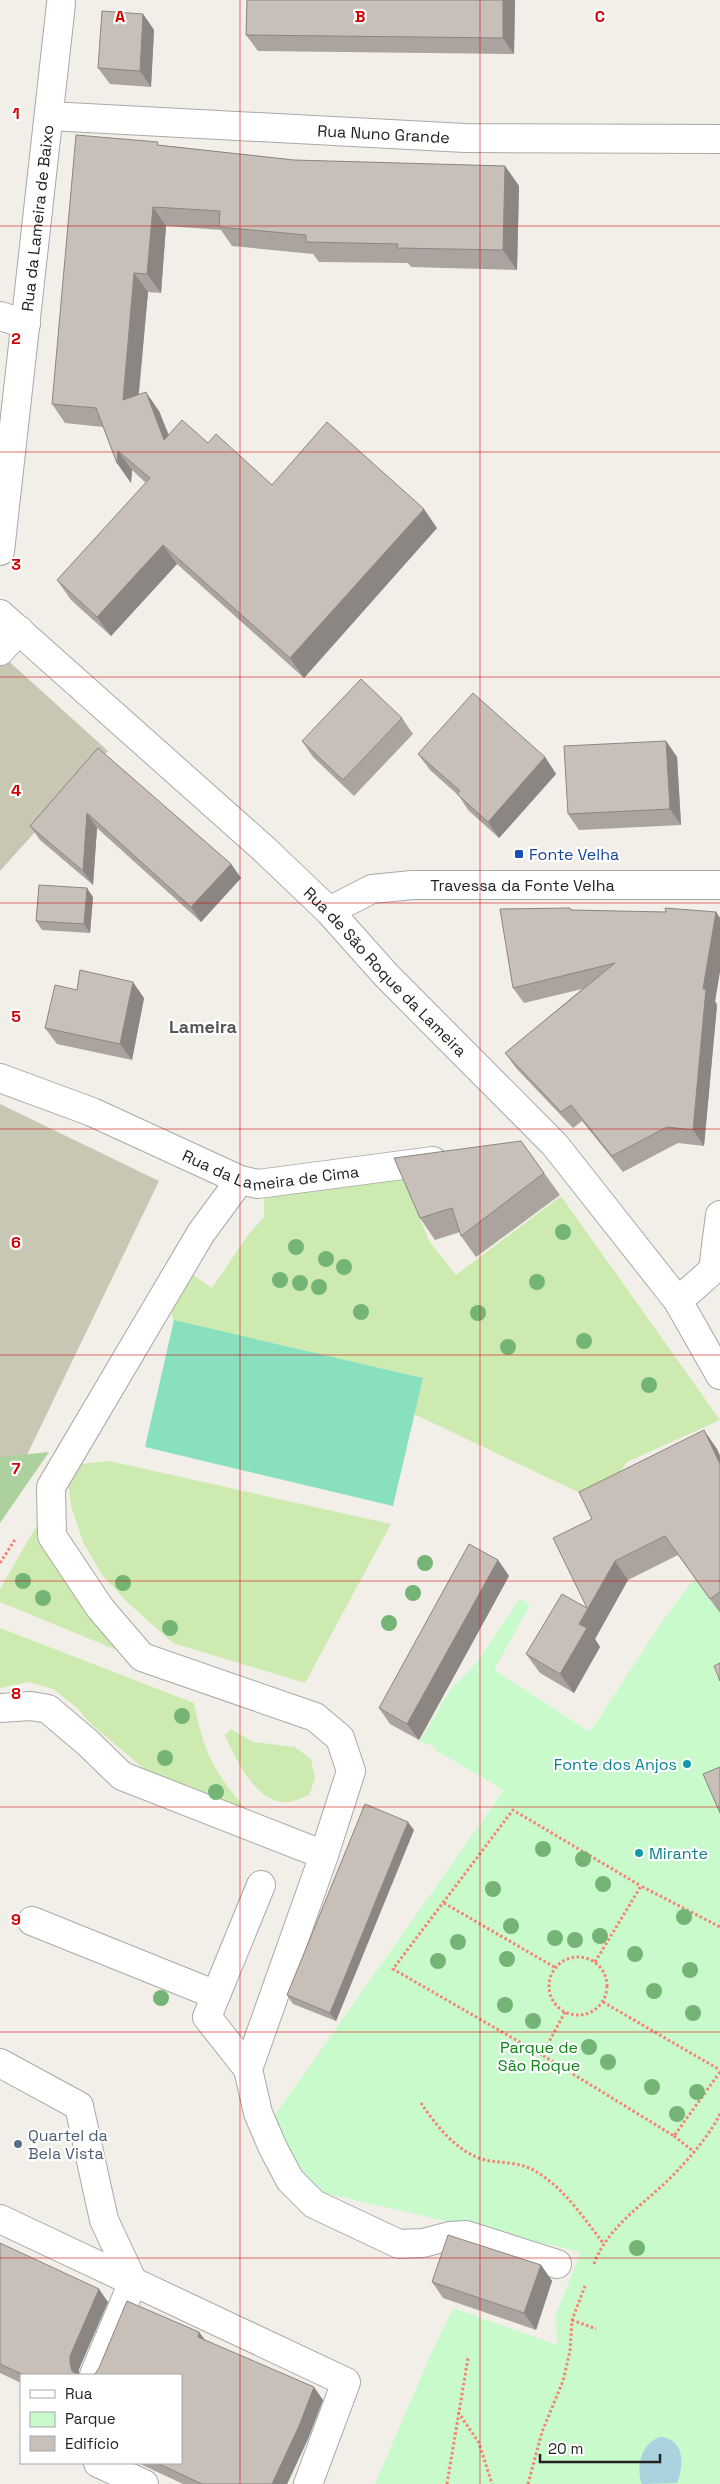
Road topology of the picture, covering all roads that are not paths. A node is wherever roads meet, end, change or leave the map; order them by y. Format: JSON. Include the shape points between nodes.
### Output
{"nodes":[{"id":1,"x":61,"y":4,"type":"dead end"},
{"id":2,"x":49,"y":116,"type":"junction"},
{"id":3,"x":720,"y":139,"type":"edge"},
{"id":4,"x":0,"y":316,"type":"edge"},
{"id":5,"x":26,"y":324,"type":"junction"},
{"id":6,"x":0,"y":550,"type":"edge"},
{"id":7,"x":9,"y":622,"type":"edge"},
{"id":8,"x":0,"y":651,"type":"edge"},
{"id":9,"x":720,"y":885,"type":"edge"},
{"id":10,"x":329,"y":911,"type":"junction"},
{"id":11,"x":0,"y":1078,"type":"edge"},
{"id":12,"x":555,"y":1145,"type":"junction"},
{"id":13,"x":526,"y":1149,"type":"edge"},
{"id":14,"x":456,"y":1158,"type":"edge"},
{"id":15,"x":240,"y":1180,"type":"junction"},
{"id":16,"x":720,"y":1214,"type":"edge"},
{"id":17,"x":678,"y":1301,"type":"junction"},
{"id":18,"x":720,"y":1375,"type":"edge"},
{"id":19,"x":0,"y":1708,"type":"edge"},
{"id":20,"x":324,"y":1855,"type":"junction"},
{"id":21,"x":261,"y":1885,"type":"dead end"},
{"id":22,"x":32,"y":1921,"type":"dead end"},
{"id":23,"x":216,"y":1995,"type":"junction"},
{"id":24,"x":2,"y":2069,"type":"edge"},
{"id":25,"x":248,"y":2069,"type":"junction"},
{"id":26,"x":0,"y":2219,"type":"edge"},
{"id":27,"x":557,"y":2264,"type":"dead end"},
{"id":28,"x":132,"y":2282,"type":"junction"},
{"id":29,"x":94,"y":2374,"type":"edge"},
{"id":30,"x":100,"y":2464,"type":"edge"},
{"id":31,"x":144,"y":2484,"type":"edge"},
{"id":32,"x":308,"y":2484,"type":"edge"}],
"edges":[{"from":1,"to":2,"type":"street","name":"Rua da Lameira de Baixo"},
{"from":2,"to":3,"type":"street","name":"Rua Nuno Grande","via":[[465,138]]},
{"from":2,"to":5,"type":"street","name":"Rua da Lameira de Baixo"},
{"from":4,"to":5,"type":"street"},
{"from":5,"to":6,"type":"street","name":"Rua da Lameira de Baixo"},
{"from":7,"to":8,"type":"street"},
{"from":7,"to":10,"type":"street","name":"Rua de São Roque da Lameira"},
{"from":9,"to":10,"type":"street","name":"Travessa da Fonte Velha","via":[[412,885],[372,890]]},
{"from":10,"to":12,"type":"street","name":"Rua de São Roque da Lameira","via":[[386,975]]},
{"from":11,"to":15,"type":"street","name":"Rua da Lameira de Cima","via":[[92,1112]]},
{"from":12,"to":13,"type":"street"},
{"from":12,"to":17,"type":"street","name":"Rua de São Roque da Lameira"},
{"from":14,"to":15,"type":"street","name":"Rua da Lameira de Cima","via":[[258,1184]]},
{"from":15,"to":20,"type":"street","via":[[201,1233],[51,1487],[52,1536],[100,1608],[142,1657],[315,1716],[340,1738],[351,1771]]},
{"from":16,"to":17,"type":"street","via":[[713,1270]]},
{"from":17,"to":18,"type":"street","name":"Rua de São Roque da Lameira"},
{"from":19,"to":20,"type":"street","via":[[31,1706],[48,1709],[122,1776]]},
{"from":20,"to":25,"type":"street"},
{"from":21,"to":23,"type":"street"},
{"from":22,"to":23,"type":"street"},
{"from":23,"to":25,"type":"street","via":[[208,2017]]},
{"from":24,"to":28,"type":"street","via":[[79,2106],[104,2220]]},
{"from":25,"to":27,"type":"street","via":[[258,2113],[272,2148],[290,2180],[314,2204],[400,2244],[466,2235]]},
{"from":26,"to":28,"type":"street"},
{"from":28,"to":29,"type":"street"},
{"from":28,"to":32,"type":"street","via":[[346,2382]]},
{"from":30,"to":31,"type":"street"}]}
